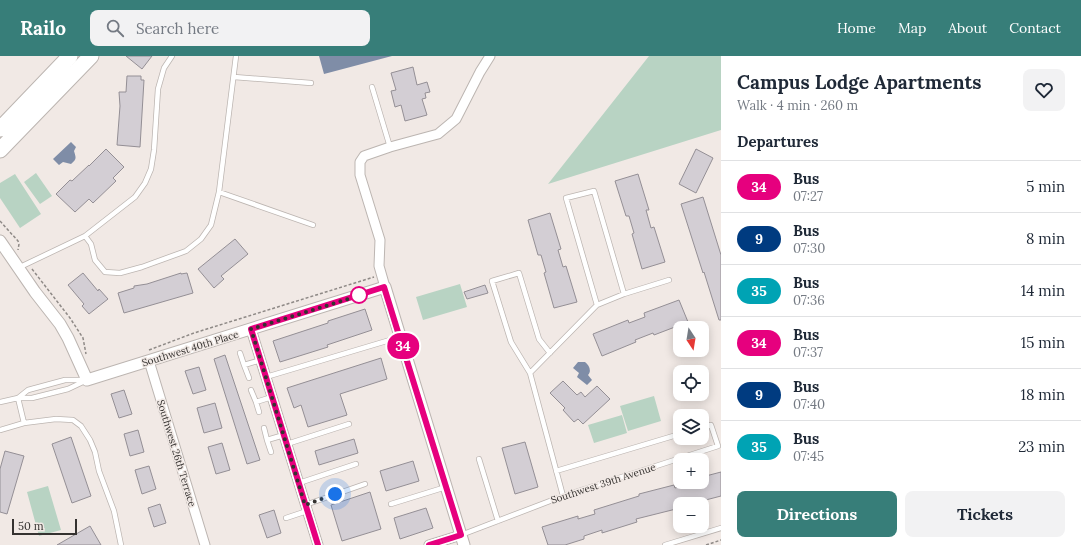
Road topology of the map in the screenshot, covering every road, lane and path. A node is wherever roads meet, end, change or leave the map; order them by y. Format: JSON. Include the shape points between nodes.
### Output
{"nodes":[{"id":1,"x":70,"y":56,"type":"edge"},
{"id":2,"x":91,"y":56,"type":"edge"},
{"id":3,"x":172,"y":56,"type":"edge"},
{"id":4,"x":236,"y":56,"type":"edge"},
{"id":5,"x":490,"y":56,"type":"edge"},
{"id":6,"x":234,"y":77,"type":"junction"},
{"id":7,"x":311,"y":83,"type":"dead end"},
{"id":8,"x":372,"y":87,"type":"dead end"},
{"id":9,"x":0,"y":128,"type":"edge"},
{"id":10,"x":390,"y":147,"type":"junction"},
{"id":11,"x":0,"y":150,"type":"edge"},
{"id":12,"x":219,"y":192,"type":"junction"},
{"id":13,"x":0,"y":221,"type":"edge"},
{"id":14,"x":313,"y":225,"type":"dead end"},
{"id":15,"x":85,"y":236,"type":"junction"},
{"id":16,"x":0,"y":241,"type":"edge"},
{"id":17,"x":20,"y":254,"type":"dead end"},
{"id":18,"x":18,"y":268,"type":"junction"},
{"id":19,"x":32,"y":269,"type":"dead end"},
{"id":20,"x":375,"y":276,"type":"dead end"},
{"id":21,"x":669,"y":280,"type":"dead end"},
{"id":22,"x":384,"y":287,"type":"junction"},
{"id":23,"x":624,"y":294,"type":"junction"},
{"id":24,"x":597,"y":305,"type":"junction"},
{"id":25,"x":251,"y":329,"type":"junction"},
{"id":26,"x":400,"y":337,"type":"junction"},
{"id":27,"x":240,"y":353,"type":"dead end"},
{"id":28,"x":550,"y":353,"type":"junction"},
{"id":29,"x":148,"y":356,"type":"junction"},
{"id":30,"x":87,"y":357,"type":"dead end"},
{"id":31,"x":260,"y":360,"type":"junction"},
{"id":32,"x":244,"y":365,"type":"junction"},
{"id":33,"x":530,"y":373,"type":"junction"},
{"id":34,"x":266,"y":377,"type":"junction"},
{"id":35,"x":248,"y":378,"type":"dead end"},
{"id":36,"x":88,"y":380,"type":"junction"},
{"id":37,"x":251,"y":390,"type":"dead end"},
{"id":38,"x":272,"y":397,"type":"junction"},
{"id":39,"x":18,"y":398,"type":"junction"},
{"id":40,"x":0,"y":402,"type":"edge"},
{"id":41,"x":256,"y":402,"type":"junction"},
{"id":42,"x":259,"y":412,"type":"dead end"},
{"id":43,"x":24,"y":423,"type":"junction"},
{"id":44,"x":349,"y":424,"type":"dead end"},
{"id":45,"x":709,"y":425,"type":"edge"},
{"id":46,"x":264,"y":428,"type":"dead end"},
{"id":47,"x":0,"y":430,"type":"edge"},
{"id":48,"x":673,"y":436,"type":"edge"},
{"id":49,"x":267,"y":440,"type":"junction"},
{"id":50,"x":285,"y":440,"type":"junction"},
{"id":51,"x":271,"y":452,"type":"dead end"},
{"id":52,"x":479,"y":459,"type":"dead end"},
{"id":53,"x":356,"y":464,"type":"dead end"},
{"id":54,"x":556,"y":471,"type":"junction"},
{"id":55,"x":299,"y":483,"type":"junction"},
{"id":56,"x":365,"y":484,"type":"dead end"},
{"id":57,"x":446,"y":487,"type":"junction"},
{"id":58,"x":563,"y":496,"type":"junction"},
{"id":59,"x":391,"y":504,"type":"dead end"},
{"id":60,"x":306,"y":508,"type":"junction"},
{"id":61,"x":286,"y":518,"type":"dead end"},
{"id":62,"x":498,"y":521,"type":"junction"},
{"id":63,"x":721,"y":528,"type":"edge"},
{"id":64,"x":683,"y":539,"type":"junction"},
{"id":65,"x":462,"y":540,"type":"edge"},
{"id":66,"x":721,"y":540,"type":"edge"},
{"id":67,"x":121,"y":545,"type":"edge"},
{"id":68,"x":205,"y":545,"type":"edge"},
{"id":69,"x":318,"y":545,"type":"edge"},
{"id":70,"x":429,"y":545,"type":"edge"},
{"id":71,"x":665,"y":545,"type":"edge"},
{"id":72,"x":681,"y":545,"type":"edge"},
{"id":73,"x":706,"y":545,"type":"edge"}],
"edges":[{"from":1,"to":9,"type":"highway"},
{"from":2,"to":11,"type":"highway"},
{"from":3,"to":15,"type":"lane","via":[[164,68],[158,89],[154,150],[151,169],[145,183],[135,197]]},
{"from":4,"to":6,"type":"lane"},
{"from":5,"to":10,"type":"street","via":[[456,119],[438,134]]},
{"from":6,"to":7,"type":"lane"},
{"from":6,"to":12,"type":"lane"},
{"from":8,"to":10,"type":"lane"},
{"from":10,"to":22,"type":"street","via":[[364,156],[360,162],[360,175],[380,240],[379,266]]},
{"from":12,"to":14,"type":"lane"},
{"from":12,"to":15,"type":"lane","via":[[211,225],[201,239],[186,251],[142,267],[120,273],[105,272],[95,260],[91,244]]},
{"from":13,"to":17,"type":"path","via":[[18,241]]},
{"from":15,"to":18,"type":"lane"},
{"from":16,"to":18,"type":"street"},
{"from":18,"to":36,"type":"street","via":[[60,324]]},
{"from":19,"to":30,"type":"path","via":[[83,338]]},
{"from":20,"to":29,"type":"path","via":[[194,333]]},
{"from":21,"to":23,"type":"lane"},
{"from":22,"to":25,"type":"street","name":"Southwest 40th Place"},
{"from":22,"to":26,"type":"street"},
{"from":23,"to":24,"type":"lane"},
{"from":23,"to":24,"type":"lane","via":[[594,191],[566,198]]},
{"from":24,"to":28,"type":"lane"},
{"from":25,"to":29,"type":"street","name":"Southwest 40th Place"},
{"from":25,"to":31,"type":"street"},
{"from":26,"to":34,"type":"lane"},
{"from":26,"to":57,"type":"street"},
{"from":27,"to":32,"type":"lane"},
{"from":28,"to":33,"type":"lane"},
{"from":28,"to":33,"type":"lane","via":[[539,339],[519,273],[492,281],[511,342]]},
{"from":29,"to":36,"type":"street","name":"Southwest 40th Place"},
{"from":29,"to":68,"type":"street","name":"Southwest 26th Terrace"},
{"from":31,"to":32,"type":"lane"},
{"from":31,"to":34,"type":"street"},
{"from":32,"to":35,"type":"lane"},
{"from":33,"to":54,"type":"lane"},
{"from":34,"to":38,"type":"street"},
{"from":36,"to":39,"type":"lane","name":"Southwest 40th Place","via":[[68,389],[32,398]]},
{"from":36,"to":39,"type":"lane","name":"Southwest 40th Place","via":[[65,380],[28,390]]},
{"from":37,"to":41,"type":"lane"},
{"from":38,"to":41,"type":"lane"},
{"from":38,"to":50,"type":"street"},
{"from":39,"to":40,"type":"lane","name":"Southwest 40th Place"},
{"from":39,"to":43,"type":"lane"},
{"from":41,"to":42,"type":"lane"},
{"from":43,"to":47,"type":"lane"},
{"from":43,"to":67,"type":"lane","via":[[64,419],[73,420],[81,426],[95,452],[99,471],[114,511]]},
{"from":44,"to":50,"type":"lane"},
{"from":45,"to":58,"type":"lane","name":"Southwest 39th Avenue","via":[[711,425],[718,446]]},
{"from":46,"to":49,"type":"lane"},
{"from":48,"to":54,"type":"lane"},
{"from":49,"to":50,"type":"lane"},
{"from":49,"to":51,"type":"lane"},
{"from":50,"to":55,"type":"street"},
{"from":52,"to":62,"type":"lane"},
{"from":53,"to":55,"type":"lane"},
{"from":54,"to":58,"type":"lane"},
{"from":55,"to":60,"type":"street"},
{"from":56,"to":60,"type":"lane"},
{"from":57,"to":59,"type":"lane"},
{"from":57,"to":65,"type":"street"},
{"from":58,"to":62,"type":"lane","name":"Southwest 39th Avenue"},
{"from":60,"to":61,"type":"lane"},
{"from":60,"to":69,"type":"street"},
{"from":62,"to":65,"type":"lane","name":"Southwest 39th Avenue"},
{"from":63,"to":64,"type":"lane"},
{"from":64,"to":71,"type":"lane"},
{"from":64,"to":72,"type":"lane"},
{"from":65,"to":70,"type":"street"},
{"from":66,"to":73,"type":"path"}]}
